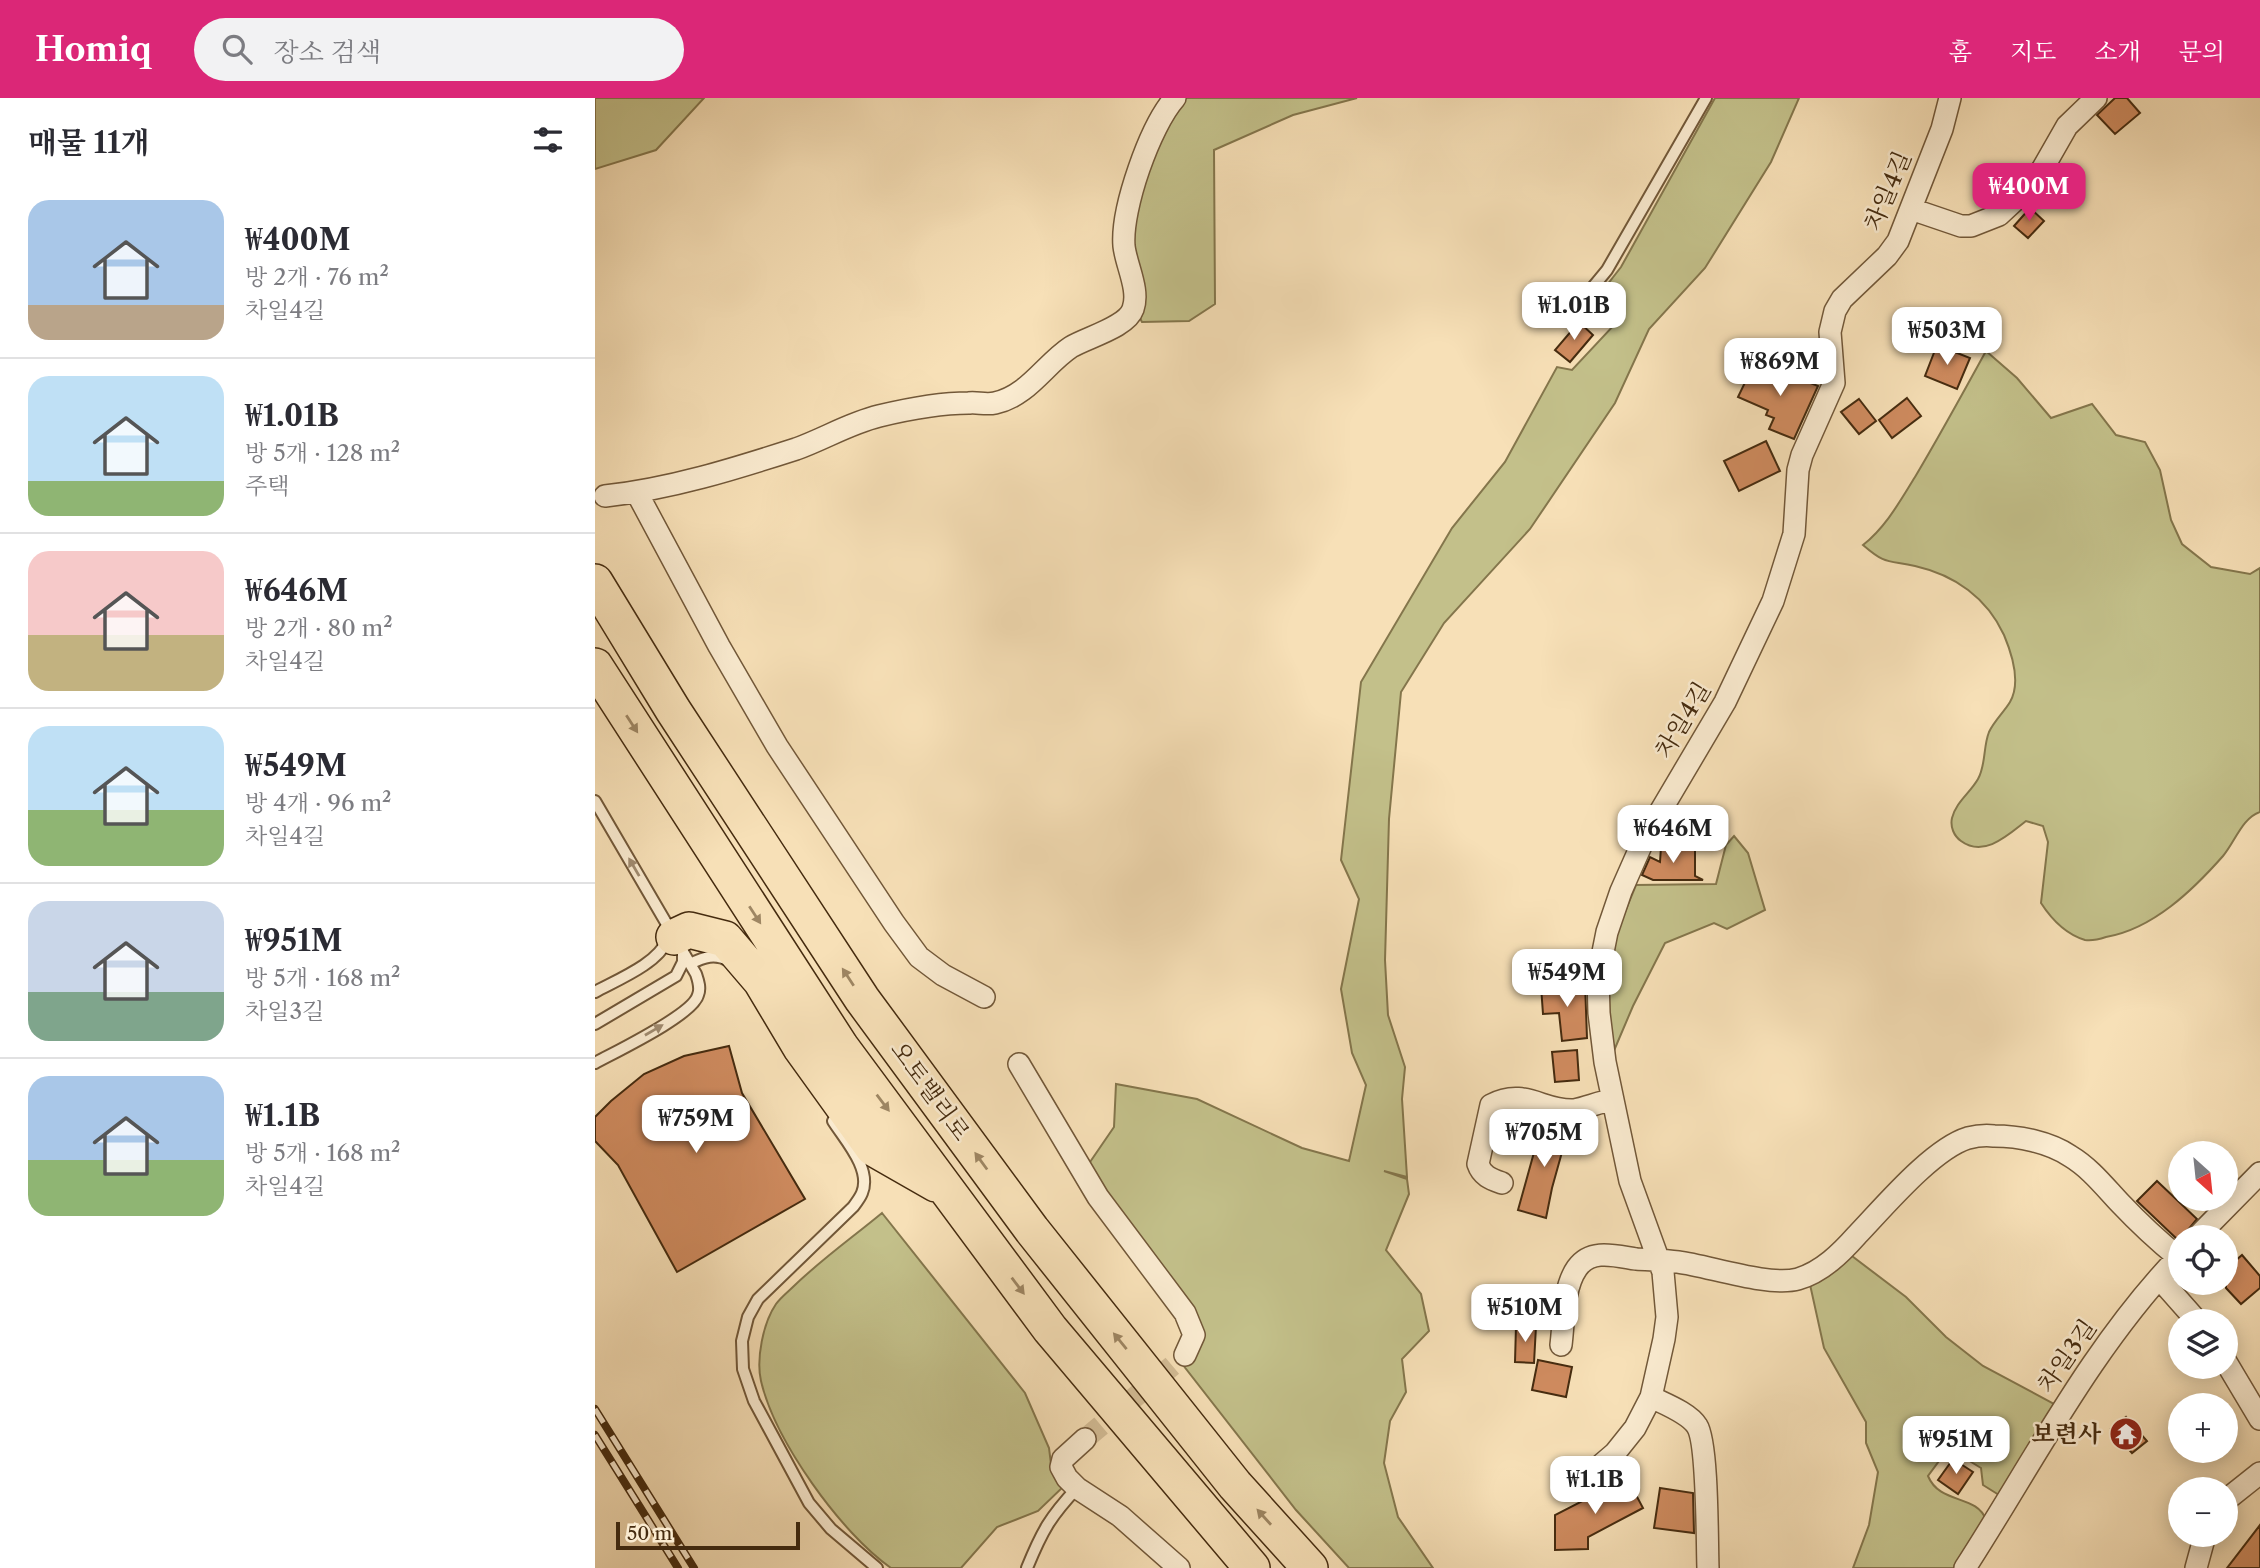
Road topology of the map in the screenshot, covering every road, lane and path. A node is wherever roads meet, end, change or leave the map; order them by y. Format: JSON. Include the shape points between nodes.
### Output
{"nodes":[{"id":1,"x":1175,"y":98,"type":"edge"},
{"id":2,"x":1706,"y":98,"type":"edge"},
{"id":3,"x":1951,"y":98,"type":"edge"},
{"id":4,"x":2096,"y":98,"type":"edge"},
{"id":5,"x":1911,"y":209,"type":"junction"},
{"id":6,"x":1557,"y":318,"type":"dead end"},
{"id":7,"x":637,"y":493,"type":"junction"},
{"id":8,"x":605,"y":496,"type":"dead end"},
{"id":9,"x":595,"y":582,"type":"edge"},
{"id":10,"x":595,"y":666,"type":"edge"},
{"id":11,"x":595,"y":801,"type":"edge"},
{"id":12,"x":679,"y":944,"type":"junction"},
{"id":13,"x":742,"y":977,"type":"dead end"},
{"id":14,"x":595,"y":992,"type":"edge"},
{"id":15,"x":984,"y":997,"type":"dead end"},
{"id":16,"x":595,"y":1024,"type":"edge"},
{"id":17,"x":595,"y":1063,"type":"edge"},
{"id":18,"x":1019,"y":1064,"type":"dead end"},
{"id":19,"x":1612,"y":1100,"type":"junction"},
{"id":20,"x":830,"y":1116,"type":"dead end"},
{"id":21,"x":2260,"y":1173,"type":"edge"},
{"id":22,"x":1502,"y":1183,"type":"dead end"},
{"id":23,"x":950,"y":1193,"type":"junction"},
{"id":24,"x":2209,"y":1225,"type":"edge"},
{"id":25,"x":2168,"y":1247,"type":"edge"},
{"id":26,"x":1658,"y":1260,"type":"junction"},
{"id":27,"x":2168,"y":1268,"type":"edge"},
{"id":28,"x":2159,"y":1278,"type":"junction"},
{"id":29,"x":2186,"y":1309,"type":"edge"},
{"id":30,"x":1561,"y":1345,"type":"dead end"},
{"id":31,"x":1185,"y":1355,"type":"tunnel mouth"},
{"id":32,"x":2236,"y":1379,"type":"edge"},
{"id":33,"x":1651,"y":1397,"type":"junction"},
{"id":34,"x":2260,"y":1419,"type":"edge"},
{"id":35,"x":1085,"y":1439,"type":"tunnel mouth"},
{"id":36,"x":2260,"y":1473,"type":"edge"},
{"id":37,"x":1568,"y":1486,"type":"dead end"},
{"id":38,"x":1077,"y":1488,"type":"junction"},
{"id":39,"x":2238,"y":1490,"type":"edge"},
{"id":40,"x":2202,"y":1547,"type":"edge"},
{"id":41,"x":877,"y":1568,"type":"edge"},
{"id":42,"x":1027,"y":1568,"type":"edge"},
{"id":43,"x":1179,"y":1568,"type":"edge"},
{"id":44,"x":1252,"y":1568,"type":"edge"},
{"id":45,"x":1310,"y":1568,"type":"edge"},
{"id":46,"x":1708,"y":1568,"type":"edge"},
{"id":47,"x":1965,"y":1568,"type":"edge"},
{"id":48,"x":2196,"y":1568,"type":"edge"}],
"edges":[{"from":1,"to":7,"type":"street","via":[[1162,116],[1127,208],[1124,244],[1134,295],[1128,318],[1069,349],[1021,392],[995,403],[932,405],[877,416],[798,448]]},
{"from":2,"to":6,"type":"lane","via":[[1607,270]]},
{"from":3,"to":5,"type":"street","name":"차일4길"},
{"from":4,"to":5,"type":"street","via":[[2067,126],[2027,190],[1999,215],[1961,226]]},
{"from":5,"to":19,"type":"street","name":"차일4길","via":[[1893,249],[1835,311],[1831,332],[1834,383],[1800,463],[1794,534],[1773,601],[1725,702],[1644,839],[1607,932],[1598,977],[1599,1013]]},
{"from":7,"to":8,"type":"street"},
{"from":7,"to":15,"type":"street","via":[[776,746],[894,923],[919,957]]},
{"from":45,"to":9,"type":"highway","name":"오토밸리로","one_way":true,"via":[[1235,1485],[1032,1230],[862,999]]},
{"from":10,"to":23,"type":"highway","name":"오토밸리로","one_way":true,"via":[[841,1047]]},
{"from":12,"to":11,"type":"lane","one_way":true},
{"from":12,"to":13,"type":"lane","via":[[720,956]]},
{"from":12,"to":14,"type":"lane","via":[[669,935],[664,950],[655,958]]},
{"from":12,"to":16,"type":"lane","via":[[683,962],[676,976]]},
{"from":17,"to":12,"type":"lane","one_way":true,"via":[[694,1003],[699,983]]},
{"from":12,"to":23,"type":"highway","via":[[689,930],[725,939],[761,981],[801,1048],[873,1148]]},
{"from":18,"to":31,"type":"street","via":[[1098,1197],[1185,1313],[1194,1335]]},
{"from":19,"to":22,"type":"street","via":[[1574,1110],[1520,1098],[1491,1105],[1478,1164],[1488,1178]]},
{"from":19,"to":26,"type":"street","name":"차일4길","via":[[1630,1181]]},
{"from":20,"to":41,"type":"lane","via":[[859,1162],[865,1177],[863,1191],[844,1216],[758,1299],[742,1341],[743,1368],[754,1401],[809,1503],[831,1530]]},
{"from":21,"to":24,"type":"street"},
{"from":23,"to":44,"type":"highway","name":"오토밸리로","one_way":true,"via":[[1050,1329]]},
{"from":25,"to":26,"type":"street","via":[[2069,1155],[2032,1141],[1997,1136],[1967,1138],[1950,1147],[1841,1252],[1797,1279]]},
{"from":26,"to":30,"type":"street","via":[[1604,1254],[1581,1263],[1570,1284]]},
{"from":26,"to":33,"type":"street","name":"차일4길","via":[[1667,1317]]},
{"from":27,"to":28,"type":"street","name":"차일3길"},
{"from":28,"to":29,"type":"street"},
{"from":28,"to":47,"type":"street","name":"차일3길","via":[[2071,1395]]},
{"from":32,"to":34,"type":"street"},
{"from":33,"to":37,"type":"street","name":"차일4길","via":[[1615,1453]]},
{"from":33,"to":46,"type":"street","via":[[1692,1420],[1700,1433]]},
{"from":35,"to":38,"type":"street","via":[[1067,1452],[1061,1467]]},
{"from":36,"to":39,"type":"street"},
{"from":38,"to":42,"type":"lane","via":[[1042,1531]]},
{"from":38,"to":43,"type":"street","via":[[1120,1517]]},
{"from":40,"to":48,"type":"street"}]}
